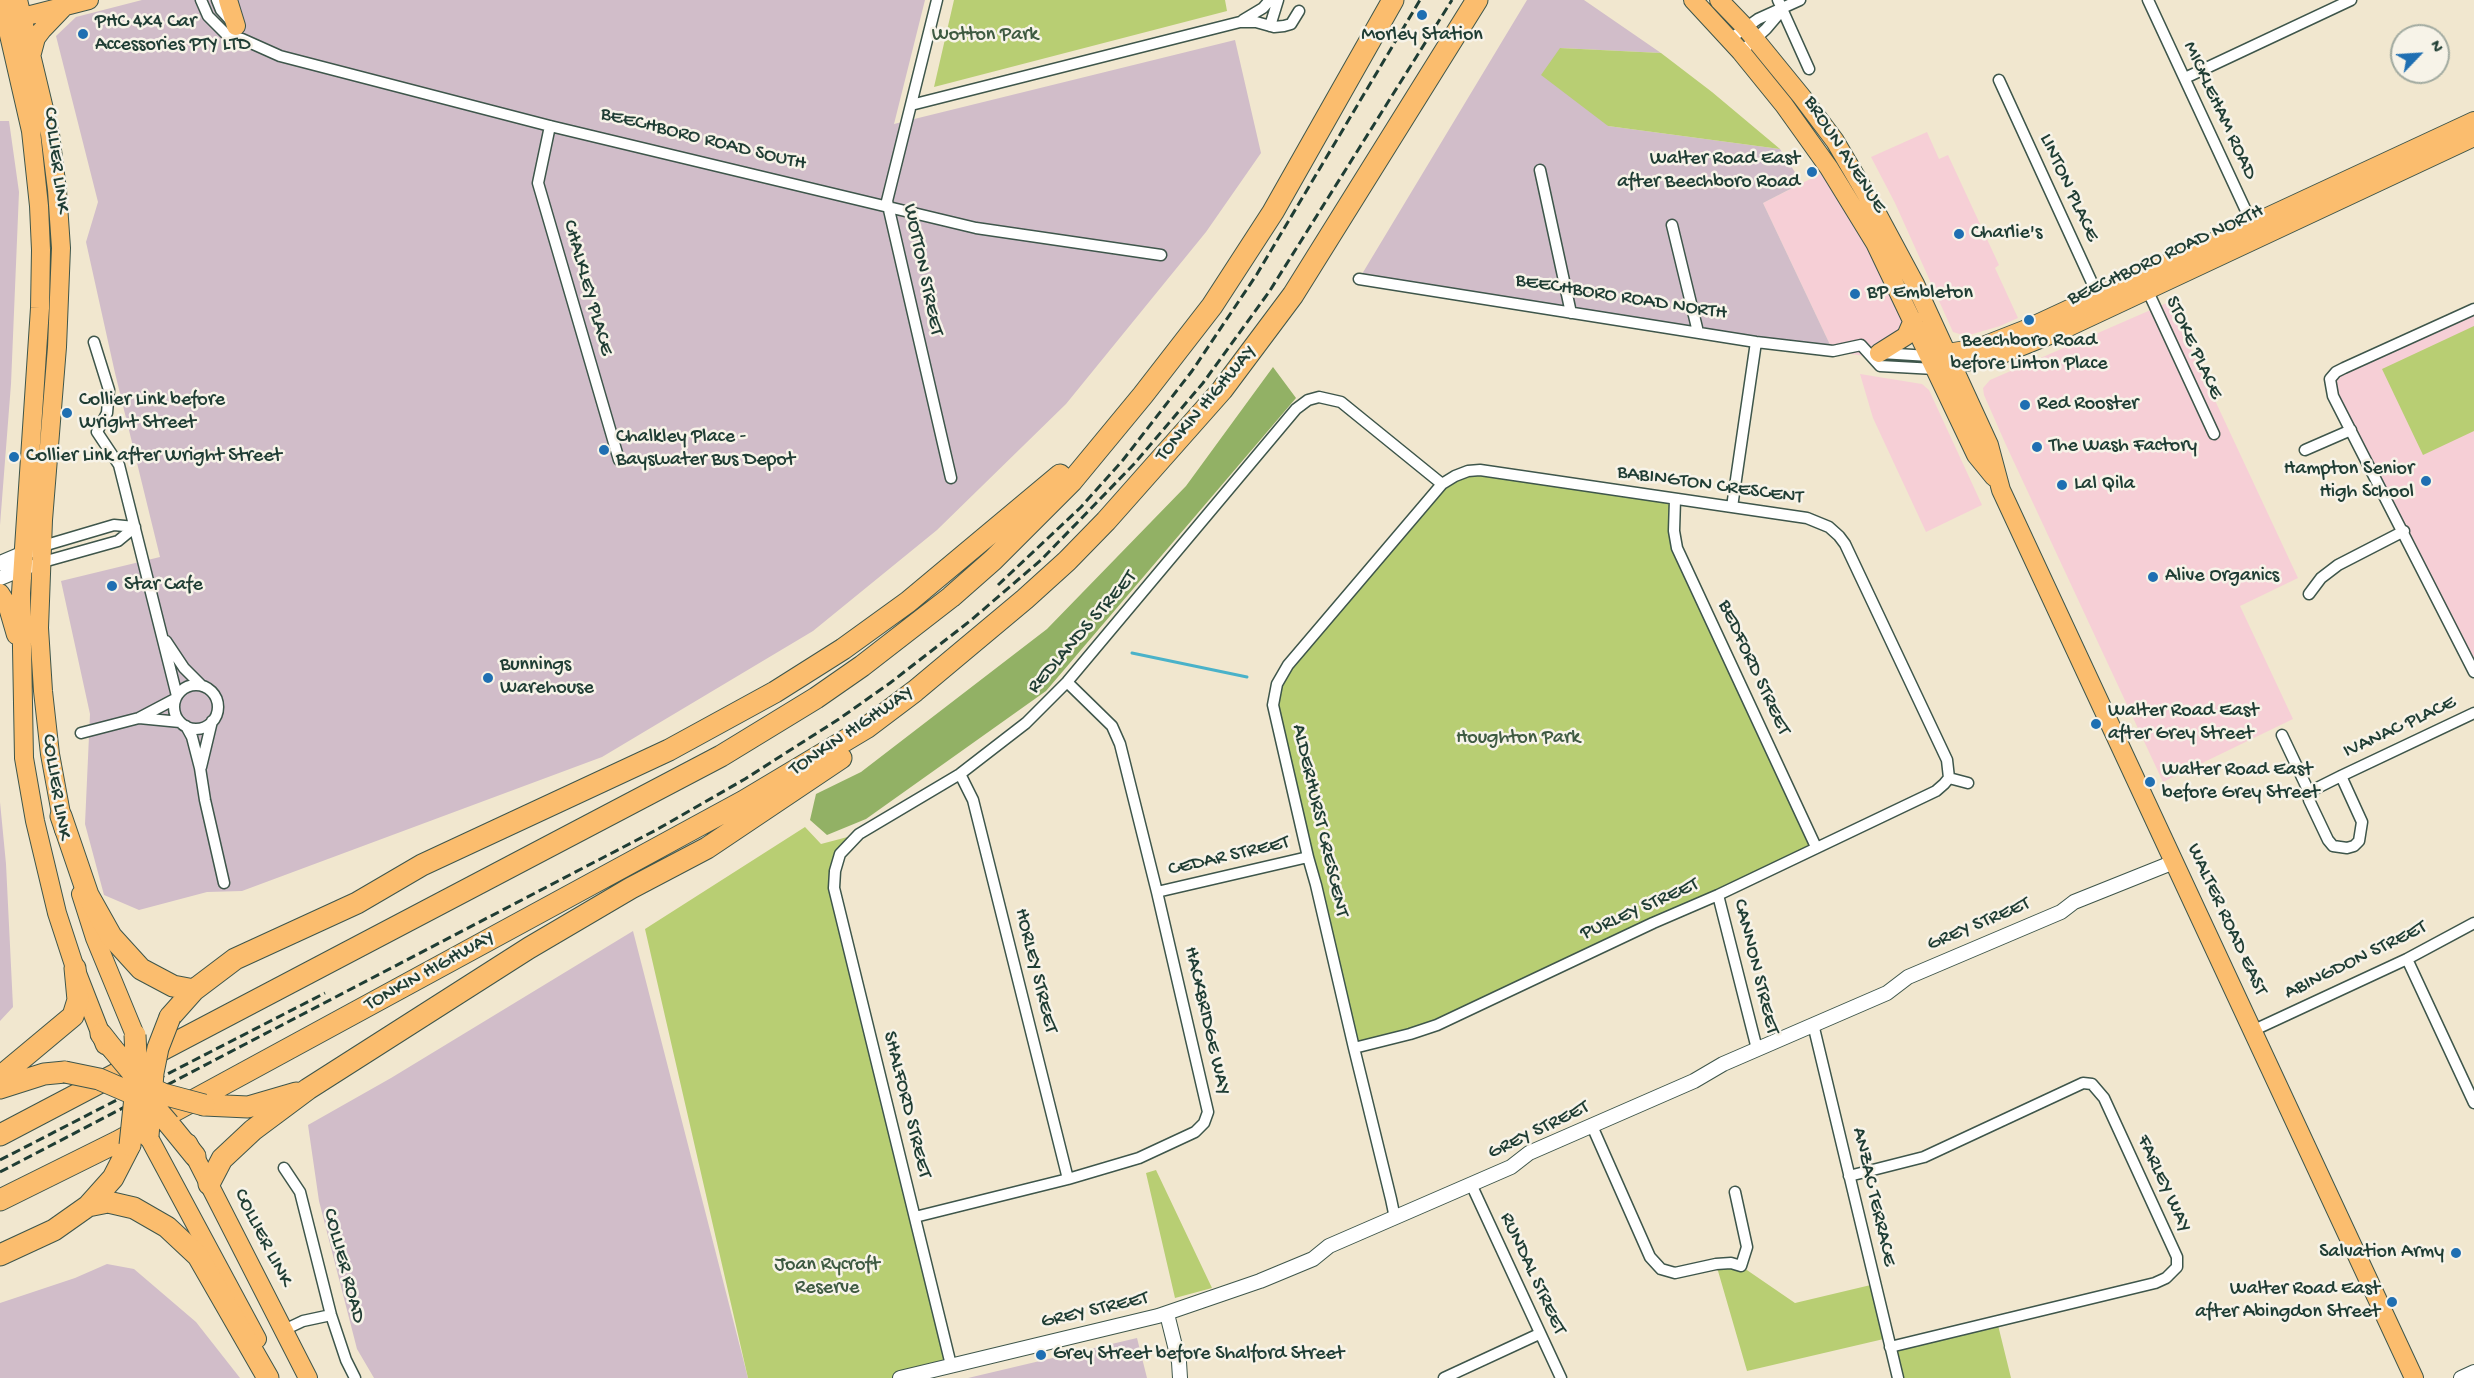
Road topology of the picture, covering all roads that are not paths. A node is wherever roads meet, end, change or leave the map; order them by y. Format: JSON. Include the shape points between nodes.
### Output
{"nodes":[{"id":1,"x":89,"y":0,"type":"edge"},
{"id":2,"x":201,"y":0,"type":"edge"},
{"id":3,"x":217,"y":0,"type":"edge"},
{"id":4,"x":228,"y":0,"type":"edge"},
{"id":5,"x":937,"y":0,"type":"edge"},
{"id":6,"x":1270,"y":0,"type":"edge"},
{"id":7,"x":1278,"y":0,"type":"edge"},
{"id":8,"x":1393,"y":0,"type":"edge"},
{"id":9,"x":1477,"y":0,"type":"edge"},
{"id":10,"x":1693,"y":0,"type":"edge"},
{"id":11,"x":1719,"y":0,"type":"edge"},
{"id":12,"x":1800,"y":0,"type":"edge"},
{"id":13,"x":2148,"y":0,"type":"edge"},
{"id":14,"x":2351,"y":0,"type":"edge"},
{"id":15,"x":1781,"y":4,"type":"edge"},
{"id":16,"x":66,"y":6,"type":"junction"},
{"id":17,"x":9,"y":8,"type":"edge"},
{"id":18,"x":1299,"y":11,"type":"dead end"},
{"id":19,"x":1240,"y":22,"type":"junction"},
{"id":20,"x":1270,"y":26,"type":"junction"},
{"id":21,"x":239,"y":32,"type":"junction"},
{"id":22,"x":1743,"y":39,"type":"junction"},
{"id":23,"x":32,"y":53,"type":"junction"},
{"id":24,"x":1809,"y":69,"type":"dead end"},
{"id":25,"x":2184,"y":78,"type":"junction"},
{"id":26,"x":1999,"y":80,"type":"dead end"},
{"id":27,"x":911,"y":105,"type":"junction"},
{"id":28,"x":2474,"y":122,"type":"edge"},
{"id":29,"x":550,"y":126,"type":"junction"},
{"id":30,"x":2474,"y":137,"type":"edge"},
{"id":31,"x":1540,"y":170,"type":"dead end"},
{"id":32,"x":888,"y":208,"type":"junction"},
{"id":33,"x":1672,"y":225,"type":"dead end"},
{"id":34,"x":2255,"y":231,"type":"junction"},
{"id":35,"x":1161,"y":255,"type":"dead end"},
{"id":36,"x":1359,"y":279,"type":"dead end"},
{"id":37,"x":2144,"y":284,"type":"junction"},
{"id":38,"x":2102,"y":303,"type":"junction"},
{"id":39,"x":2474,"y":309,"type":"edge"},
{"id":40,"x":1571,"y":313,"type":"junction"},
{"id":41,"x":1913,"y":320,"type":"junction"},
{"id":42,"x":1698,"y":332,"type":"junction"},
{"id":43,"x":94,"y":342,"type":"dead end"},
{"id":44,"x":1756,"y":342,"type":"junction"},
{"id":45,"x":2005,"y":353,"type":"junction"},
{"id":46,"x":1875,"y":355,"type":"junction"},
{"id":47,"x":1941,"y":361,"type":"junction"},
{"id":48,"x":1965,"y":394,"type":"junction"},
{"id":49,"x":2351,"y":430,"type":"junction"},
{"id":50,"x":2214,"y":434,"type":"dead end"},
{"id":51,"x":1107,"y":437,"type":"junction"},
{"id":52,"x":2305,"y":450,"type":"dead end"},
{"id":53,"x":619,"y":460,"type":"dead end"},
{"id":54,"x":951,"y":478,"type":"dead end"},
{"id":55,"x":1996,"y":481,"type":"junction"},
{"id":56,"x":1442,"y":484,"type":"junction"},
{"id":57,"x":1675,"y":499,"type":"junction"},
{"id":58,"x":1732,"y":507,"type":"junction"},
{"id":59,"x":135,"y":527,"type":"junction"},
{"id":60,"x":2404,"y":531,"type":"junction"},
{"id":61,"x":43,"y":554,"type":"junction"},
{"id":62,"x":23,"y":560,"type":"junction"},
{"id":63,"x":0,"y":563,"type":"edge"},
{"id":64,"x":0,"y":578,"type":"edge"},
{"id":65,"x":0,"y":593,"type":"edge"},
{"id":66,"x":2308,"y":594,"type":"dead end"},
{"id":67,"x":161,"y":630,"type":"junction"},
{"id":68,"x":21,"y":651,"type":"junction"},
{"id":69,"x":2474,"y":672,"type":"edge"},
{"id":70,"x":1067,"y":682,"type":"junction"},
{"id":71,"x":201,"y":685,"type":"junction"},
{"id":72,"x":915,"y":691,"type":"junction"},
{"id":73,"x":176,"y":698,"type":"junction"},
{"id":74,"x":2474,"y":713,"type":"edge"},
{"id":75,"x":139,"y":718,"type":"junction"},
{"id":76,"x":212,"y":721,"type":"junction"},
{"id":77,"x":183,"y":724,"type":"junction"},
{"id":78,"x":81,"y":733,"type":"dead end"},
{"id":79,"x":2282,"y":735,"type":"dead end"},
{"id":80,"x":200,"y":768,"type":"junction"},
{"id":81,"x":960,"y":774,"type":"junction"},
{"id":82,"x":2341,"y":776,"type":"junction"},
{"id":83,"x":1949,"y":778,"type":"junction"},
{"id":84,"x":1968,"y":783,"type":"dead end"},
{"id":85,"x":2309,"y":792,"type":"junction"},
{"id":86,"x":61,"y":816,"type":"junction"},
{"id":87,"x":1816,"y":847,"type":"junction"},
{"id":88,"x":840,"y":854,"type":"joint"},
{"id":89,"x":1308,"y":857,"type":"junction"},
{"id":90,"x":2174,"y":862,"type":"junction"},
{"id":91,"x":224,"y":882,"type":"dead end"},
{"id":92,"x":1157,"y":892,"type":"junction"},
{"id":93,"x":1718,"y":895,"type":"junction"},
{"id":94,"x":2474,"y":923,"type":"edge"},
{"id":95,"x":2407,"y":959,"type":"junction"},
{"id":96,"x":75,"y":968,"type":"junction"},
{"id":97,"x":194,"y":990,"type":"junction"},
{"id":98,"x":1814,"y":1024,"type":"junction"},
{"id":99,"x":2252,"y":1031,"type":"junction"},
{"id":100,"x":135,"y":1035,"type":"joint"},
{"id":101,"x":106,"y":1044,"type":"joint"},
{"id":102,"x":1354,"y":1048,"type":"junction"},
{"id":103,"x":1757,"y":1049,"type":"junction"},
{"id":104,"x":0,"y":1077,"type":"edge"},
{"id":105,"x":0,"y":1088,"type":"edge"},
{"id":106,"x":308,"y":1089,"type":"junction"},
{"id":107,"x":144,"y":1091,"type":"junction"},
{"id":108,"x":2474,"y":1103,"type":"edge"},
{"id":109,"x":1592,"y":1126,"type":"junction"},
{"id":110,"x":0,"y":1135,"type":"edge"},
{"id":111,"x":139,"y":1140,"type":"junction"},
{"id":112,"x":195,"y":1156,"type":"joint"},
{"id":113,"x":284,"y":1168,"type":"dead end"},
{"id":114,"x":1849,"y":1176,"type":"junction"},
{"id":115,"x":1068,"y":1179,"type":"junction"},
{"id":116,"x":209,"y":1184,"type":"junction"},
{"id":117,"x":1472,"y":1184,"type":"junction"},
{"id":118,"x":1735,"y":1192,"type":"dead end"},
{"id":119,"x":0,"y":1200,"type":"edge"},
{"id":120,"x":88,"y":1206,"type":"junction"},
{"id":121,"x":915,"y":1217,"type":"junction"},
{"id":122,"x":1395,"y":1218,"type":"junction"},
{"id":123,"x":0,"y":1255,"type":"edge"},
{"id":124,"x":1163,"y":1315,"type":"junction"},
{"id":125,"x":331,"y":1316,"type":"junction"},
{"id":126,"x":284,"y":1330,"type":"junction"},
{"id":127,"x":1539,"y":1334,"type":"junction"},
{"id":128,"x":1890,"y":1347,"type":"junction"},
{"id":129,"x":951,"y":1365,"type":"junction"},
{"id":130,"x":2474,"y":1372,"type":"edge"},
{"id":131,"x":1179,"y":1374,"type":"edge"},
{"id":132,"x":268,"y":1378,"type":"edge"},
{"id":133,"x":278,"y":1378,"type":"edge"},
{"id":134,"x":308,"y":1378,"type":"edge"},
{"id":135,"x":355,"y":1378,"type":"edge"},
{"id":136,"x":900,"y":1378,"type":"edge"},
{"id":137,"x":1444,"y":1378,"type":"edge"},
{"id":138,"x":1561,"y":1378,"type":"edge"},
{"id":139,"x":1898,"y":1378,"type":"edge"},
{"id":140,"x":2414,"y":1378,"type":"edge"},
{"id":141,"x":2461,"y":1378,"type":"edge"}],
"edges":[{"from":1,"to":16,"type":"main road"},
{"from":2,"to":21,"type":"street","name":"BEECHBORO ROAD SOUTH","via":[[214,23],[227,35]]},
{"from":3,"to":21,"type":"street","name":"BEECHBORO ROAD SOUTH"},
{"from":4,"to":21,"type":"main road"},
{"from":5,"to":27,"type":"street","name":"WOTTON STREET"},
{"from":6,"to":19,"type":"street"},
{"from":7,"to":20,"type":"street"},
{"from":8,"to":51,"type":"highway","via":[[1244,259],[1174,355]]},
{"from":9,"to":72,"type":"highway","name":"TONKIN HIGHWAY","via":[[1293,295],[1222,390],[1067,561]]},
{"from":10,"to":22,"type":"main road","name":"BROUN AVENUE"},
{"from":11,"to":22,"type":"main road","name":"BROUN AVENUE"},
{"from":12,"to":15,"type":"street"},
{"from":13,"to":25,"type":"street","name":"MICKLEHAM ROAD"},
{"from":14,"to":25,"type":"street"},
{"from":15,"to":22,"type":"street"},
{"from":15,"to":22,"type":"street","via":[[1758,19]]},
{"from":15,"to":24,"type":"street"},
{"from":16,"to":17,"type":"main road"},
{"from":16,"to":23,"type":"main road","via":[[42,30]]},
{"from":17,"to":23,"type":"main road","name":"COLLIER LINK"},
{"from":17,"to":62,"type":"main road","name":"COLLIER LINK","via":[[31,131],[41,250]]},
{"from":18,"to":20,"type":"street","via":[[1291,24]]},
{"from":19,"to":20,"type":"street"},
{"from":19,"to":27,"type":"street"},
{"from":21,"to":29,"type":"street","name":"BEECHBORO ROAD SOUTH","via":[[280,56]]},
{"from":22,"to":41,"type":"main road","name":"BROUN AVENUE","via":[[1875,243]]},
{"from":22,"to":47,"type":"main road","name":"BROUN AVENUE","via":[[1802,96],[1853,169],[1893,243]]},
{"from":23,"to":61,"type":"main road","name":"COLLIER LINK","via":[[54,161],[61,248]]},
{"from":25,"to":34,"type":"street","name":"MICKLEHAM ROAD"},
{"from":26,"to":38,"type":"street","name":"LINTON PLACE"},
{"from":27,"to":32,"type":"street","name":"WOTTON STREET"},
{"from":28,"to":34,"type":"main road","name":"BEECHBORO ROAD NORTH"},
{"from":29,"to":32,"type":"street","name":"BEECHBORO ROAD SOUTH"},
{"from":29,"to":53,"type":"street","name":"CHALKLEY PLACE","via":[[538,183]]},
{"from":30,"to":34,"type":"main road","name":"BEECHBORO ROAD NORTH"},
{"from":31,"to":40,"type":"street"},
{"from":32,"to":35,"type":"street","name":"BEECHBORO ROAD SOUTH","via":[[976,228]]},
{"from":32,"to":54,"type":"street","name":"WOTTON STREET"},
{"from":33,"to":42,"type":"street"},
{"from":34,"to":37,"type":"main road","name":"BEECHBORO ROAD NORTH"},
{"from":36,"to":40,"type":"street","name":"BEECHBORO ROAD NORTH"},
{"from":37,"to":38,"type":"main road","name":"BEECHBORO ROAD NORTH"},
{"from":37,"to":50,"type":"street","name":"STOKE PLACE"},
{"from":38,"to":45,"type":"main road","name":"BEECHBORO ROAD NORTH"},
{"from":38,"to":47,"type":"main road","name":"BEECHBORO ROAD NORTH"},
{"from":39,"to":49,"type":"street","via":[[2336,372],[2330,379],[2333,396]]},
{"from":40,"to":42,"type":"street","name":"BEECHBORO ROAD NORTH"},
{"from":41,"to":46,"type":"main road","via":[[1906,336]]},
{"from":41,"to":47,"type":"main road","name":"BROUN AVENUE"},
{"from":42,"to":44,"type":"street","name":"BEECHBORO ROAD NORTH"},
{"from":43,"to":59,"type":"street","via":[[109,390],[107,413],[98,432],[119,465]]},
{"from":44,"to":46,"type":"street","name":"BEECHBORO ROAD NORTH","via":[[1833,351],[1861,345]]},
{"from":44,"to":58,"type":"street"},
{"from":45,"to":47,"type":"main road","name":"BEECHBORO ROAD NORTH"},
{"from":45,"to":48,"type":"main road","via":[[1972,381]]},
{"from":46,"to":47,"type":"street","name":"BEECHBORO ROAD NORTH","via":[[1880,366]]},
{"from":47,"to":48,"type":"main road","name":"WALTER ROAD EAST"},
{"from":47,"to":55,"type":"main road","name":"WALTER ROAD EAST","via":[[1976,455]]},
{"from":48,"to":55,"type":"main road","name":"WALTER ROAD EAST","via":[[1989,445]]},
{"from":49,"to":52,"type":"street"},
{"from":49,"to":60,"type":"street"},
{"from":51,"to":97,"type":"highway","via":[[908,602],[775,692],[669,750],[422,865],[357,903],[262,945],[235,959]]},
{"from":51,"to":110,"type":"highway","via":[[1072,481],[993,561],[862,666],[769,728]]},
{"from":55,"to":90,"type":"main road","name":"WALTER ROAD EAST"},
{"from":56,"to":57,"type":"street","name":"BABINGTON CRESCENT","via":[[1455,476],[1480,470]]},
{"from":56,"to":70,"type":"street","name":"REDLANDS STREET","via":[[1341,402],[1319,397],[1308,400],[1296,409]]},
{"from":56,"to":89,"type":"street","name":"ALDERHURST CRESCENT","via":[[1288,665],[1277,684],[1274,705]]},
{"from":57,"to":58,"type":"street","name":"BABINGTON CRESCENT"},
{"from":57,"to":87,"type":"street","name":"BEDFORD STREET","via":[[1677,548]]},
{"from":58,"to":83,"type":"street","name":"BABINGTON CRESCENT","via":[[1807,518],[1839,536],[1947,760]]},
{"from":59,"to":61,"type":"street","via":[[114,525]]},
{"from":59,"to":61,"type":"street","via":[[118,541]]},
{"from":59,"to":67,"type":"street"},
{"from":60,"to":66,"type":"street","via":[[2338,565]]},
{"from":60,"to":69,"type":"street"},
{"from":61,"to":62,"type":"street"},
{"from":61,"to":86,"type":"main road","name":"COLLIER LINK","via":[[39,628],[43,691]]},
{"from":62,"to":63,"type":"street"},
{"from":62,"to":64,"type":"street"},
{"from":62,"to":68,"type":"main road","name":"COLLIER LINK"},
{"from":65,"to":68,"type":"main road"},
{"from":67,"to":71,"type":"street","via":[[174,656]]},
{"from":67,"to":73,"type":"street"},
{"from":68,"to":96,"type":"main road","name":"COLLIER LINK","via":[[24,758],[50,883]]},
{"from":70,"to":81,"type":"street","name":"REDLANDS STREET","via":[[1026,723]]},
{"from":70,"to":92,"type":"street","name":"HACKBRIDGE WAY","via":[[1112,726],[1120,744]]},
{"from":71,"to":73,"type":"street","via":[[187,686]]},
{"from":71,"to":76,"type":"street","via":[[216,700]]},
{"from":72,"to":106,"type":"highway","via":[[885,726],[751,820],[529,948]]},
{"from":72,"to":119,"type":"highway","name":"TONKIN HIGHWAY","via":[[866,728],[734,807],[117,1142]]},
{"from":73,"to":75,"type":"street"},
{"from":73,"to":77,"type":"street","via":[[174,710]]},
{"from":74,"to":82,"type":"street","name":"IVANAC PLACE"},
{"from":75,"to":77,"type":"street"},
{"from":75,"to":78,"type":"street"},
{"from":76,"to":77,"type":"street","via":[[200,728]]},
{"from":76,"to":80,"type":"street"},
{"from":77,"to":80,"type":"street","via":[[192,737]]},
{"from":79,"to":85,"type":"street","name":"IVANAC PLACE"},
{"from":80,"to":91,"type":"street"},
{"from":81,"to":88,"type":"street","name":"REDLANDS STREET","via":[[859,834]]},
{"from":81,"to":115,"type":"street","name":"HORLEY STREET","via":[[973,800]]},
{"from":82,"to":85,"type":"street","name":"IVANAC PLACE"},
{"from":82,"to":85,"type":"street","name":"IVANAC PLACE","via":[[2362,822],[2361,835],[2354,846],[2339,848],[2328,840]]},
{"from":83,"to":84,"type":"street"},
{"from":83,"to":87,"type":"street","name":"PURLEY STREET","via":[[1936,791]]},
{"from":86,"to":97,"type":"highway","via":[[88,895],[111,936],[141,969],[173,986]]},
{"from":86,"to":100,"type":"main road","name":"COLLIER LINK","via":[[95,938]]},
{"from":87,"to":93,"type":"street","name":"PURLEY STREET"},
{"from":88,"to":121,"type":"street","name":"SHALFORD STREET","via":[[834,888]]},
{"from":89,"to":92,"type":"street","name":"CEDAR STREET"},
{"from":89,"to":102,"type":"street","name":"ALDERHURST CRESCENT"},
{"from":90,"to":98,"type":"street","name":"GREY STREET","via":[[1908,977],[1887,993]]},
{"from":90,"to":99,"type":"main road","name":"WALTER ROAD EAST"},
{"from":92,"to":115,"type":"street","name":"HACKBRIDGE WAY","via":[[1208,1112],[1195,1132],[1155,1152]]},
{"from":93,"to":102,"type":"street","name":"PURLEY STREET","via":[[1437,1025]]},
{"from":93,"to":103,"type":"street","name":"CANNON STREET"},
{"from":94,"to":95,"type":"street","name":"ABINGDON STREET"},
{"from":95,"to":99,"type":"street","name":"ABINGDON STREET"},
{"from":95,"to":108,"type":"street"},
{"from":96,"to":101,"type":"main road","name":"COLLIER LINK"},
{"from":96,"to":104,"type":"highway","via":[[78,999],[74,1016]]},
{"from":97,"to":107,"type":"highway","bridge":true,"via":[[170,1017]]},
{"from":98,"to":103,"type":"street","name":"GREY STREET"},
{"from":98,"to":114,"type":"street","name":"ANZAC TERRACE"},
{"from":99,"to":140,"type":"main road","name":"WALTER ROAD EAST"},
{"from":100,"to":107,"type":"highway","bridge":true},
{"from":101,"to":107,"type":"highway","bridge":true},
{"from":102,"to":122,"type":"street","name":"ALDERHURST CRESCENT"},
{"from":103,"to":109,"type":"street","name":"GREY STREET"},
{"from":105,"to":107,"type":"highway","bridge":true,"via":[[44,1074],[65,1072]]},
{"from":106,"to":107,"type":"highway","bridge":true,"via":[[248,1107],[204,1105]]},
{"from":106,"to":116,"type":"highway","via":[[222,1159]]},
{"from":107,"to":111,"type":"highway","bridge":true},
{"from":107,"to":112,"type":"highway","bridge":true},
{"from":109,"to":117,"type":"street","name":"GREY STREET","via":[[1529,1153],[1511,1167]]},
{"from":109,"to":118,"type":"street","via":[[1650,1257],[1661,1269],[1675,1273],[1716,1264],[1741,1266],[1747,1246]]},
{"from":111,"to":120,"type":"highway"},
{"from":111,"to":133,"type":"main road"},
{"from":112,"to":116,"type":"main road","name":"COLLIER LINK"},
{"from":113,"to":125,"type":"street","name":"COLLIER ROAD","via":[[300,1192]]},
{"from":114,"to":128,"type":"street","name":"ANZAC TERRACE"},
{"from":114,"to":128,"type":"street","name":"FARLEY WAY","via":[[1924,1157],[2083,1083],[2092,1084],[2104,1098],[2177,1257],[2177,1267],[2155,1282]]},
{"from":115,"to":121,"type":"street","name":"HACKBRIDGE WAY"},
{"from":116,"to":126,"type":"main road","name":"COLLIER LINK"},
{"from":117,"to":122,"type":"street","name":"GREY STREET"},
{"from":117,"to":127,"type":"street","name":"RUNDAL STREET"},
{"from":120,"to":123,"type":"highway","via":[[54,1230]]},
{"from":120,"to":132,"type":"highway","via":[[108,1202],[134,1208],[167,1227],[198,1256]]},
{"from":121,"to":129,"type":"street","name":"SHALFORD STREET"},
{"from":122,"to":124,"type":"street","name":"GREY STREET","via":[[1329,1246],[1299,1265]]},
{"from":124,"to":129,"type":"street","name":"GREY STREET"},
{"from":124,"to":131,"type":"street","via":[[1179,1362]]},
{"from":125,"to":126,"type":"street","via":[[303,1321]]},
{"from":125,"to":135,"type":"street","name":"COLLIER ROAD"},
{"from":126,"to":134,"type":"main road","name":"COLLIER LINK"},
{"from":127,"to":137,"type":"street"},
{"from":127,"to":138,"type":"street","name":"RUNDAL STREET"},
{"from":128,"to":139,"type":"street","name":"ANZAC TERRACE"},
{"from":129,"to":136,"type":"street","name":"GREY STREET"},
{"from":130,"to":141,"type":"street"}]}
